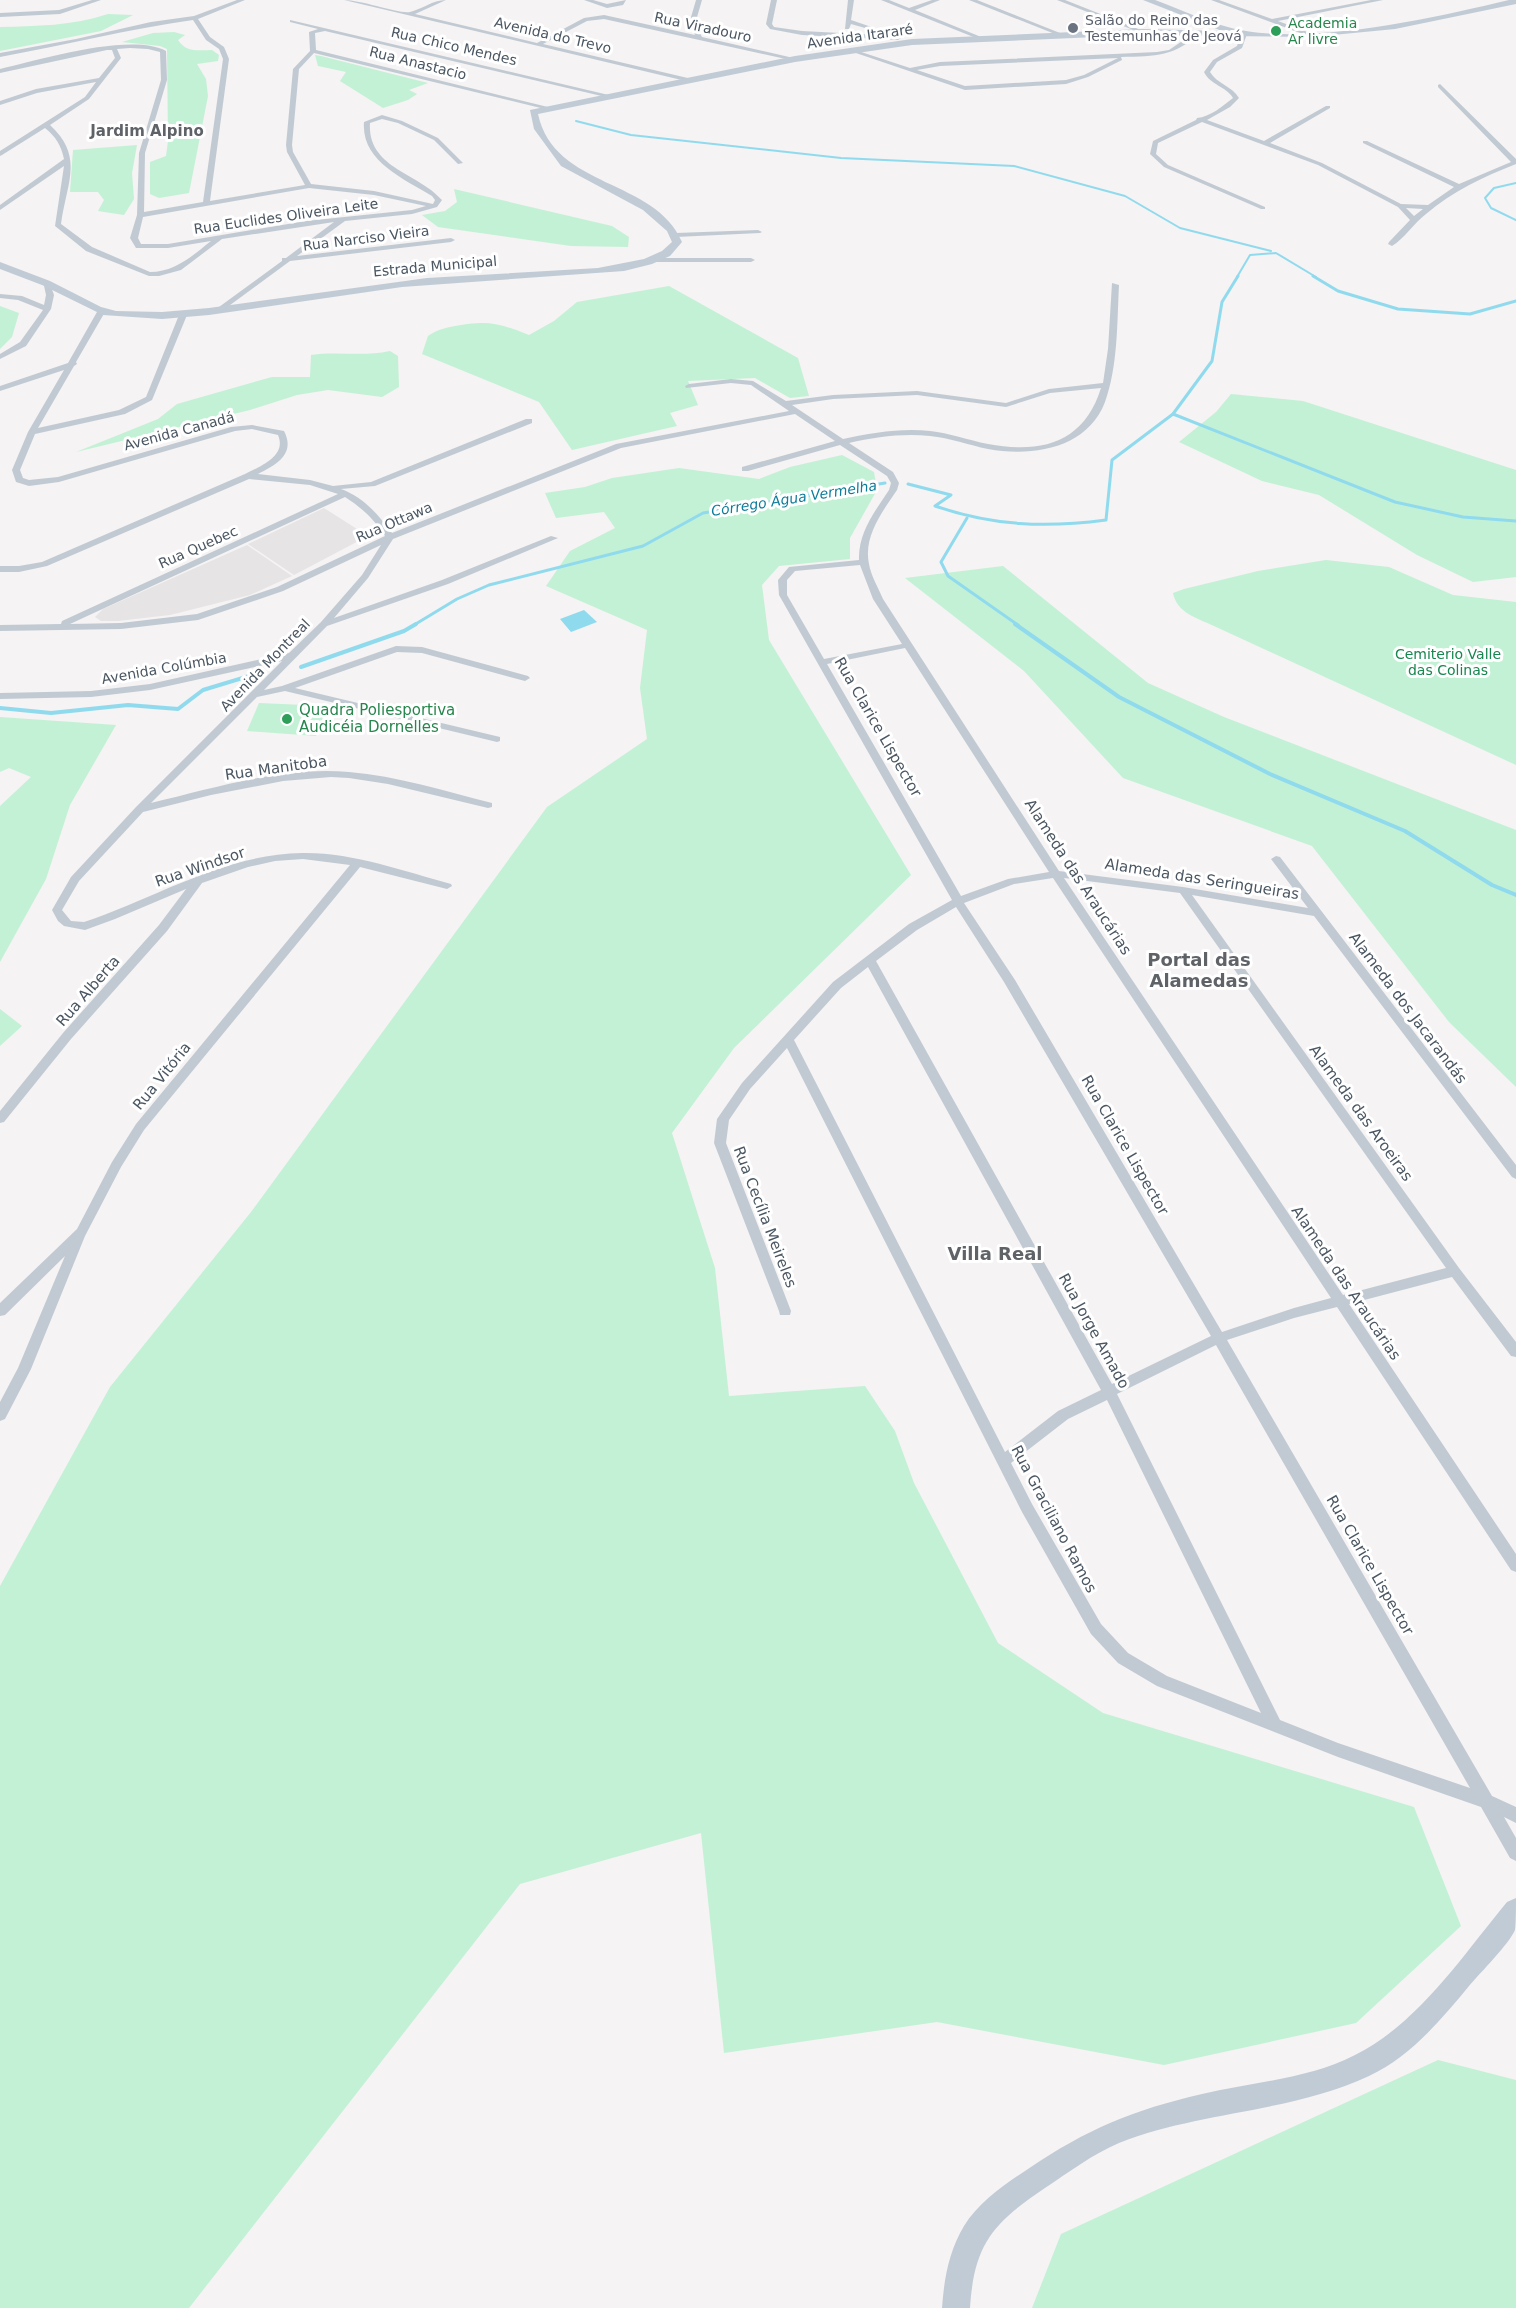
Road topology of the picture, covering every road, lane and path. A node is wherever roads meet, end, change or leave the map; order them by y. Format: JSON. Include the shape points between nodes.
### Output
{"nodes":[{"id":1,"x":98,"y":0,"type":"edge"},
{"id":2,"x":242,"y":0,"type":"edge"},
{"id":3,"x":347,"y":0,"type":"edge"},
{"id":4,"x":442,"y":0,"type":"edge"},
{"id":5,"x":587,"y":0,"type":"edge"},
{"id":6,"x":623,"y":0,"type":"edge"},
{"id":7,"x":699,"y":0,"type":"edge"},
{"id":8,"x":774,"y":0,"type":"edge"},
{"id":9,"x":851,"y":0,"type":"edge"},
{"id":10,"x":884,"y":0,"type":"edge"},
{"id":11,"x":936,"y":0,"type":"edge"},
{"id":12,"x":972,"y":0,"type":"edge"},
{"id":13,"x":1060,"y":0,"type":"edge"},
{"id":14,"x":1214,"y":0,"type":"edge"},
{"id":15,"x":1380,"y":0,"type":"edge"},
{"id":16,"x":357,"y":1,"type":"edge"},
{"id":17,"x":1155,"y":1,"type":"edge"},
{"id":18,"x":1516,"y":1,"type":"edge"},
{"id":19,"x":909,"y":10,"type":"junction"},
{"id":20,"x":410,"y":14,"type":"junction"},
{"id":21,"x":0,"y":15,"type":"edge"},
{"id":22,"x":195,"y":18,"type":"junction"},
{"id":23,"x":291,"y":21,"type":"dead end"},
{"id":24,"x":849,"y":21,"type":"junction"},
{"id":25,"x":1201,"y":21,"type":"junction"},
{"id":26,"x":1270,"y":21,"type":"junction"},
{"id":27,"x":325,"y":28,"type":"junction"},
{"id":28,"x":1143,"y":32,"type":"junction"},
{"id":29,"x":1199,"y":32,"type":"junction"},
{"id":30,"x":1246,"y":34,"type":"junction"},
{"id":31,"x":844,"y":35,"type":"junction"},
{"id":32,"x":1062,"y":35,"type":"junction"},
{"id":33,"x":1311,"y":35,"type":"junction"},
{"id":34,"x":898,"y":38,"type":"junction"},
{"id":35,"x":87,"y":39,"type":"junction"},
{"id":36,"x":700,"y":39,"type":"junction"},
{"id":37,"x":983,"y":39,"type":"junction"},
{"id":38,"x":912,"y":42,"type":"junction"},
{"id":39,"x":539,"y":44,"type":"junction"},
{"id":40,"x":114,"y":48,"type":"junction"},
{"id":41,"x":92,"y":51,"type":"junction"},
{"id":42,"x":313,"y":51,"type":"junction"},
{"id":43,"x":854,"y":51,"type":"junction"},
{"id":44,"x":0,"y":55,"type":"edge"},
{"id":45,"x":1126,"y":56,"type":"junction"},
{"id":46,"x":795,"y":59,"type":"junction"},
{"id":47,"x":909,"y":70,"type":"junction"},
{"id":48,"x":0,"y":71,"type":"edge"},
{"id":49,"x":103,"y":79,"type":"junction"},
{"id":50,"x":690,"y":80,"type":"junction"},
{"id":51,"x":1440,"y":86,"type":"dead end"},
{"id":52,"x":610,"y":96,"type":"junction"},
{"id":53,"x":0,"y":104,"type":"edge"},
{"id":54,"x":1328,"y":107,"type":"dead end"},
{"id":55,"x":549,"y":108,"type":"junction"},
{"id":56,"x":1199,"y":119,"type":"junction"},
{"id":57,"x":46,"y":125,"type":"junction"},
{"id":58,"x":1267,"y":142,"type":"junction"},
{"id":59,"x":1365,"y":142,"type":"dead end"},
{"id":60,"x":0,"y":154,"type":"edge"},
{"id":61,"x":66,"y":162,"type":"junction"},
{"id":62,"x":1516,"y":162,"type":"edge"},
{"id":63,"x":460,"y":163,"type":"dead end"},
{"id":64,"x":309,"y":186,"type":"junction"},
{"id":65,"x":1459,"y":187,"type":"junction"},
{"id":66,"x":206,"y":202,"type":"junction"},
{"id":67,"x":435,"y":206,"type":"junction"},
{"id":68,"x":1400,"y":206,"type":"junction"},
{"id":69,"x":1426,"y":207,"type":"junction"},
{"id":70,"x":0,"y":208,"type":"edge"},
{"id":71,"x":1263,"y":208,"type":"dead end"},
{"id":72,"x":140,"y":215,"type":"junction"},
{"id":73,"x":344,"y":218,"type":"junction"},
{"id":74,"x":1413,"y":219,"type":"junction"},
{"id":75,"x":758,"y":232,"type":"dead end"},
{"id":76,"x":676,"y":235,"type":"junction"},
{"id":77,"x":220,"y":237,"type":"junction"},
{"id":78,"x":451,"y":240,"type":"dead end"},
{"id":79,"x":1392,"y":244,"type":"dead end"},
{"id":80,"x":285,"y":260,"type":"junction"},
{"id":81,"x":653,"y":260,"type":"junction"},
{"id":82,"x":751,"y":260,"type":"dead end"},
{"id":83,"x":0,"y":265,"type":"edge"},
{"id":84,"x":46,"y":283,"type":"junction"},
{"id":85,"x":1115,"y":285,"type":"dead end"},
{"id":86,"x":0,"y":296,"type":"edge"},
{"id":87,"x":47,"y":309,"type":"junction"},
{"id":88,"x":222,"y":309,"type":"junction"},
{"id":89,"x":101,"y":312,"type":"junction"},
{"id":90,"x":183,"y":315,"type":"junction"},
{"id":91,"x":0,"y":357,"type":"edge"},
{"id":92,"x":73,"y":364,"type":"junction"},
{"id":93,"x":1106,"y":385,"type":"junction"},
{"id":94,"x":689,"y":386,"type":"dead end"},
{"id":95,"x":0,"y":389,"type":"edge"},
{"id":96,"x":784,"y":404,"type":"junction"},
{"id":97,"x":795,"y":412,"type":"junction"},
{"id":98,"x":41,"y":417,"type":"junction"},
{"id":99,"x":529,"y":421,"type":"dead end"},
{"id":100,"x":79,"y":424,"type":"junction"},
{"id":101,"x":32,"y":432,"type":"junction"},
{"id":102,"x":843,"y":443,"type":"junction"},
{"id":103,"x":745,"y":469,"type":"dead end"},
{"id":104,"x":248,"y":477,"type":"junction"},
{"id":105,"x":372,"y":484,"type":"junction"},
{"id":106,"x":333,"y":487,"type":"junction"},
{"id":107,"x":350,"y":495,"type":"junction"},
{"id":108,"x":390,"y":537,"type":"junction"},
{"id":109,"x":554,"y":538,"type":"dead end"},
{"id":110,"x":864,"y":562,"type":"junction"},
{"id":111,"x":0,"y":569,"type":"edge"},
{"id":112,"x":324,"y":624,"type":"junction"},
{"id":113,"x":60,"y":626,"type":"junction"},
{"id":114,"x":0,"y":628,"type":"edge"},
{"id":115,"x":909,"y":645,"type":"junction"},
{"id":116,"x":295,"y":655,"type":"junction"},
{"id":117,"x":823,"y":662,"type":"junction"},
{"id":118,"x":525,"y":678,"type":"dead end"},
{"id":119,"x":285,"y":688,"type":"junction"},
{"id":120,"x":256,"y":695,"type":"junction"},
{"id":121,"x":0,"y":696,"type":"edge"},
{"id":122,"x":497,"y":739,"type":"dead end"},
{"id":123,"x":488,"y":806,"type":"dead end"},
{"id":124,"x":140,"y":809,"type":"junction"},
{"id":125,"x":1276,"y":859,"type":"dead end"},
{"id":126,"x":357,"y":864,"type":"junction"},
{"id":127,"x":1056,"y":873,"type":"junction"},
{"id":128,"x":1012,"y":881,"type":"joint"},
{"id":129,"x":197,"y":882,"type":"junction"},
{"id":130,"x":447,"y":886,"type":"dead end"},
{"id":131,"x":1183,"y":890,"type":"junction"},
{"id":132,"x":958,"y":901,"type":"junction"},
{"id":133,"x":1316,"y":913,"type":"junction"},
{"id":134,"x":72,"y":926,"type":"joint"},
{"id":135,"x":870,"y":960,"type":"junction"},
{"id":136,"x":788,"y":1038,"type":"junction"},
{"id":137,"x":0,"y":1119,"type":"edge"},
{"id":138,"x":1516,"y":1174,"type":"edge"},
{"id":139,"x":81,"y":1232,"type":"junction"},
{"id":140,"x":1455,"y":1271,"type":"junction"},
{"id":141,"x":1340,"y":1302,"type":"junction"},
{"id":142,"x":0,"y":1311,"type":"edge"},
{"id":143,"x":785,"y":1311,"type":"dead end"},
{"id":144,"x":1218,"y":1338,"type":"junction"},
{"id":145,"x":1516,"y":1352,"type":"edge"},
{"id":146,"x":1109,"y":1391,"type":"junction"},
{"id":147,"x":0,"y":1415,"type":"edge"},
{"id":148,"x":1004,"y":1461,"type":"junction"},
{"id":149,"x":1516,"y":1566,"type":"edge"},
{"id":150,"x":1275,"y":1726,"type":"junction"},
{"id":151,"x":1488,"y":1802,"type":"junction"},
{"id":152,"x":1516,"y":1815,"type":"edge"},
{"id":153,"x":1516,"y":1853,"type":"edge"},
{"id":154,"x":1516,"y":1910,"type":"edge"},
{"id":155,"x":956,"y":2308,"type":"edge"}],
"edges":[{"from":1,"to":21,"type":"street","via":[[60,12]]},
{"from":2,"to":22,"type":"street"},
{"from":3,"to":16,"type":"street","name":"Avenida do Trevo"},
{"from":4,"to":20,"type":"street"},
{"from":5,"to":6,"type":"street","via":[[607,6],[619,5]]},
{"from":7,"to":36,"type":"street","via":[[692,26]]},
{"from":8,"to":31,"type":"street","via":[[768,24],[772,28]]},
{"from":9,"to":24,"type":"street"},
{"from":10,"to":19,"type":"street"},
{"from":11,"to":19,"type":"street"},
{"from":12,"to":32,"type":"street"},
{"from":13,"to":28,"type":"street"},
{"from":14,"to":26,"type":"street"},
{"from":15,"to":26,"type":"street"},
{"from":16,"to":20,"type":"street","name":"Avenida do Trevo"},
{"from":17,"to":25,"type":"main road"},
{"from":18,"to":33,"type":"main road","via":[[1406,26]]},
{"from":19,"to":37,"type":"street"},
{"from":20,"to":39,"type":"street","name":"Avenida do Trevo"},
{"from":22,"to":35,"type":"street","via":[[142,25]]},
{"from":22,"to":66,"type":"street","via":[[203,35],[222,48],[226,58]]},
{"from":23,"to":27,"type":"street","name":"Rua Chico Mendes"},
{"from":24,"to":31,"type":"street"},
{"from":24,"to":34,"type":"street"},
{"from":25,"to":29,"type":"main road"},
{"from":25,"to":30,"type":"main road"},
{"from":26,"to":33,"type":"street"},
{"from":27,"to":42,"type":"street","via":[[312,32]]},
{"from":27,"to":52,"type":"street","name":"Rua Chico Mendes"},
{"from":28,"to":29,"type":"main road","name":"Avenida Itararé"},
{"from":28,"to":32,"type":"main road","name":"Avenida Itararé"},
{"from":29,"to":30,"type":"main road","name":"Avenida Itararé"},
{"from":29,"to":45,"type":"street","via":[[1171,51]]},
{"from":30,"to":33,"type":"main road"},
{"from":30,"to":56,"type":"street","via":[[1240,47],[1215,61],[1207,72],[1209,78],[1232,91],[1236,99]]},
{"from":31,"to":34,"type":"street"},
{"from":32,"to":37,"type":"main road","name":"Avenida Itararé"},
{"from":34,"to":38,"type":"street"},
{"from":35,"to":41,"type":"street"},
{"from":35,"to":44,"type":"street"},
{"from":36,"to":39,"type":"street","name":"Rua Viradouro","via":[[594,17]]},
{"from":36,"to":46,"type":"street","name":"Rua Viradouro"},
{"from":37,"to":38,"type":"main road","name":"Avenida Itararé"},
{"from":38,"to":43,"type":"main road","name":"Avenida Itararé"},
{"from":39,"to":50,"type":"street","name":"Avenida do Trevo"},
{"from":40,"to":41,"type":"street"},
{"from":40,"to":49,"type":"street","via":[[118,58]]},
{"from":40,"to":72,"type":"street","via":[[156,48],[165,55],[161,96],[142,153]]},
{"from":41,"to":48,"type":"street"},
{"from":42,"to":55,"type":"street","name":"Rua Anastacio"},
{"from":42,"to":64,"type":"street","via":[[296,69],[289,146]]},
{"from":43,"to":46,"type":"main road","name":"Avenida Itararé"},
{"from":43,"to":47,"type":"street"},
{"from":45,"to":47,"type":"street","via":[[940,64]]},
{"from":45,"to":47,"type":"street","via":[[1076,79],[1020,86],[958,87]]},
{"from":46,"to":50,"type":"main road","name":"Avenida Itararé"},
{"from":49,"to":53,"type":"street","via":[[36,90]]},
{"from":49,"to":57,"type":"street","via":[[87,98]]},
{"from":50,"to":52,"type":"main road","name":"Avenida Itararé"},
{"from":51,"to":62,"type":"street"},
{"from":52,"to":55,"type":"main road","name":"Avenida Itararé"},
{"from":54,"to":58,"type":"street"},
{"from":55,"to":76,"type":"main road","name":"Avenida Itararé","via":[[533,114],[562,162],[657,216]]},
{"from":56,"to":58,"type":"street"},
{"from":56,"to":71,"type":"street","via":[[1155,142],[1153,154],[1166,166]]},
{"from":57,"to":60,"type":"street"},
{"from":57,"to":61,"type":"street","via":[[64,141]]},
{"from":58,"to":68,"type":"street","via":[[1320,164]]},
{"from":59,"to":65,"type":"street"},
{"from":61,"to":70,"type":"street"},
{"from":61,"to":77,"type":"street","via":[[68,170],[57,225],[89,249],[160,275],[176,271]]},
{"from":62,"to":65,"type":"street"},
{"from":63,"to":67,"type":"street","via":[[436,139],[400,122],[382,117],[367,122],[368,140],[375,153],[434,195],[439,200]]},
{"from":64,"to":66,"type":"street"},
{"from":64,"to":67,"type":"street","via":[[386,195]]},
{"from":65,"to":69,"type":"street"},
{"from":66,"to":72,"type":"street"},
{"from":67,"to":73,"type":"street","name":"Rua Euclides Oliveira Leite"},
{"from":68,"to":69,"type":"street"},
{"from":68,"to":74,"type":"street"},
{"from":69,"to":74,"type":"street"},
{"from":72,"to":77,"type":"street","name":"Rua Euclides Oliveira Leite","via":[[134,238],[140,246],[168,246]]},
{"from":73,"to":77,"type":"street","name":"Rua Euclides Oliveira Leite"},
{"from":73,"to":80,"type":"street"},
{"from":74,"to":79,"type":"street"},
{"from":75,"to":76,"type":"street"},
{"from":76,"to":81,"type":"main road","name":"Estrada Municipal","via":[[675,247]]},
{"from":78,"to":80,"type":"street","name":"Rua Narciso Vieira"},
{"from":80,"to":88,"type":"street"},
{"from":81,"to":82,"type":"street"},
{"from":81,"to":88,"type":"main road","name":"Estrada Municipal","via":[[599,270],[416,281]]},
{"from":83,"to":84,"type":"main road","name":"Estrada Municipal"},
{"from":84,"to":87,"type":"street","via":[[50,295]]},
{"from":84,"to":89,"type":"main road","name":"Estrada Municipal"},
{"from":85,"to":93,"type":"street","via":[[1111,365]]},
{"from":86,"to":87,"type":"street","via":[[19,298]]},
{"from":87,"to":91,"type":"street","via":[[23,344]]},
{"from":88,"to":90,"type":"main road","name":"Estrada Municipal"},
{"from":89,"to":90,"type":"main road","name":"Estrada Municipal"},
{"from":89,"to":92,"type":"street","name":"Avenida Canadá"},
{"from":90,"to":100,"type":"street","via":[[149,398],[122,412]]},
{"from":92,"to":95,"type":"street"},
{"from":92,"to":98,"type":"street","name":"Avenida Canadá"},
{"from":93,"to":96,"type":"street","via":[[1049,391],[1006,405],[917,393]]},
{"from":93,"to":102,"type":"street","via":[[1092,422],[1064,443],[1045,448],[999,448],[921,433],[879,435]]},
{"from":94,"to":96,"type":"street","name":"Alameda das Araucárias","via":[[744,381],[761,387]]},
{"from":96,"to":97,"type":"street","name":"Alameda das Araucárias"},
{"from":97,"to":102,"type":"street","name":"Alameda das Araucárias"},
{"from":97,"to":108,"type":"street","name":"Rua Ottawa","via":[[619,446]]},
{"from":98,"to":100,"type":"street"},
{"from":98,"to":101,"type":"street","name":"Avenida Canadá"},
{"from":99,"to":105,"type":"street","name":"Rua Quebec"},
{"from":100,"to":101,"type":"street"},
{"from":101,"to":104,"type":"street","name":"Avenida Canadá","via":[[16,470],[19,480],[29,483],[59,479],[234,429],[252,427],[281,433],[285,440],[280,456]]},
{"from":102,"to":103,"type":"street"},
{"from":102,"to":110,"type":"street","name":"Alameda das Araucárias","via":[[890,474],[895,483],[870,525]]},
{"from":104,"to":106,"type":"street"},
{"from":104,"to":111,"type":"street","name":"Avenida Canadá","via":[[44,564]]},
{"from":105,"to":106,"type":"street","name":"Rua Quebec"},
{"from":105,"to":107,"type":"street","name":"Rua Quebec"},
{"from":106,"to":107,"type":"street"},
{"from":107,"to":108,"type":"street","via":[[380,519]]},
{"from":107,"to":113,"type":"street","name":"Rua Quebec"},
{"from":108,"to":112,"type":"street","name":"Avenida Montreal","via":[[365,576]]},
{"from":108,"to":113,"type":"street","name":"Rua Ottawa","via":[[280,589],[198,616],[121,626]]},
{"from":109,"to":112,"type":"street","via":[[445,582]]},
{"from":110,"to":115,"type":"street","name":"Alameda das Araucárias","via":[[878,599]]},
{"from":110,"to":117,"type":"street","name":"Rua Clarice Lispector","via":[[792,569],[780,585]]},
{"from":112,"to":116,"type":"street","name":"Avenida Montreal"},
{"from":113,"to":114,"type":"street","name":"Rua Ottawa"},
{"from":115,"to":117,"type":"street"},
{"from":115,"to":127,"type":"street","name":"Alameda das Araucárias"},
{"from":116,"to":120,"type":"street","name":"Avenida Montreal"},
{"from":116,"to":121,"type":"street","name":"Avenida Colúmbia","via":[[133,690]]},
{"from":117,"to":132,"type":"street","name":"Rua Clarice Lispector"},
{"from":118,"to":119,"type":"street","via":[[402,648]]},
{"from":119,"to":120,"type":"street"},
{"from":119,"to":122,"type":"street"},
{"from":120,"to":124,"type":"street","name":"Avenida Montreal"},
{"from":123,"to":124,"type":"street","name":"Rua Manitoba","via":[[365,777],[333,774],[263,783]]},
{"from":124,"to":134,"type":"street","name":"Avenida Montreal","via":[[75,879],[62,899],[57,910],[62,920]]},
{"from":125,"to":133,"type":"street","name":"Alameda dos Jacarandás"},
{"from":126,"to":129,"type":"street","name":"Rua Windsor","via":[[303,856],[276,859]]},
{"from":126,"to":130,"type":"street","name":"Rua Windsor"},
{"from":126,"to":139,"type":"street","name":"Rua Vitória","via":[[140,1127]]},
{"from":127,"to":128,"type":"street","name":"Alameda das Seringueiras"},
{"from":127,"to":131,"type":"street","name":"Alameda das Seringueiras"},
{"from":127,"to":141,"type":"street","name":"Alameda das Araucárias"},
{"from":128,"to":132,"type":"street","name":"Rua Cecília Meireles"},
{"from":129,"to":134,"type":"street","name":"Rua Windsor","via":[[101,921]]},
{"from":129,"to":137,"type":"street","name":"Rua Alberta","via":[[164,928]]},
{"from":131,"to":133,"type":"street","name":"Alameda das Seringueiras"},
{"from":131,"to":140,"type":"street","name":"Alameda das Aroeiras"},
{"from":132,"to":135,"type":"street","name":"Rua Cecília Meireles","via":[[913,927]]},
{"from":132,"to":144,"type":"street","name":"Rua Clarice Lispector","via":[[1009,980]]},
{"from":133,"to":138,"type":"street","name":"Alameda dos Jacarandás"},
{"from":135,"to":136,"type":"street","name":"Rua Cecília Meireles","via":[[837,985]]},
{"from":135,"to":146,"type":"street","name":"Rua Jorge Amado"},
{"from":136,"to":143,"type":"street","name":"Rua Cecília Meireles","via":[[723,1119],[720,1143]]},
{"from":136,"to":148,"type":"street","name":"Rua Graciliano Ramos"},
{"from":139,"to":142,"type":"street","name":"Rua Vitória"},
{"from":139,"to":147,"type":"street","via":[[24,1369]]},
{"from":140,"to":141,"type":"street"},
{"from":140,"to":145,"type":"street","name":"Alameda das Aroeiras"},
{"from":141,"to":144,"type":"street"},
{"from":141,"to":149,"type":"street","name":"Alameda das Araucárias"},
{"from":144,"to":146,"type":"street"},
{"from":144,"to":151,"type":"street","name":"Rua Clarice Lispector"},
{"from":146,"to":148,"type":"street","via":[[1063,1415]]},
{"from":146,"to":150,"type":"street","name":"Rua Jorge Amado"},
{"from":148,"to":150,"type":"street","name":"Rua Graciliano Ramos","via":[[1095,1629],[1123,1658],[1162,1681]]},
{"from":150,"to":151,"type":"street","name":"Rua Graciliano Ramos"},
{"from":151,"to":152,"type":"street","name":"Rua Graciliano Ramos"},
{"from":151,"to":153,"type":"street","name":"Rua Clarice Lispector"},
{"from":154,"to":155,"type":"main road","via":[[1421,2021],[1380,2056],[1343,2074],[1114,2132],[1056,2165],[997,2206],[972,2237],[960,2264]]}]}
